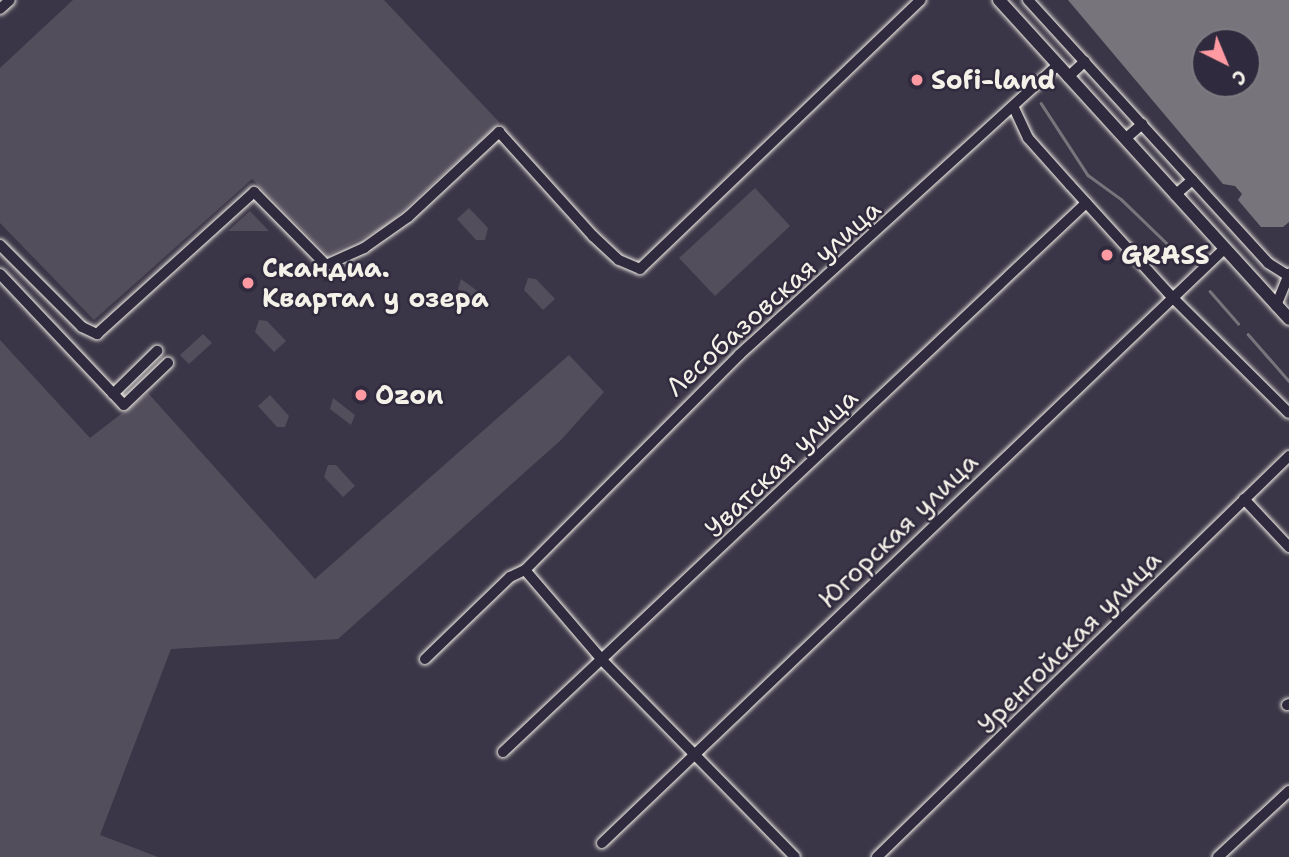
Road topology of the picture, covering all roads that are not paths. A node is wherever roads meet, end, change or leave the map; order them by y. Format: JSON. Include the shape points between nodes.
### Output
{"nodes":[{"id":1,"x":10,"y":0,"type":"edge"},
{"id":2,"x":921,"y":0,"type":"edge"},
{"id":3,"x":999,"y":0,"type":"edge"},
{"id":4,"x":1028,"y":0,"type":"edge"},
{"id":5,"x":0,"y":9,"type":"edge"},
{"id":6,"x":1085,"y":61,"type":"junction"},
{"id":7,"x":1058,"y":65,"type":"junction"},
{"id":8,"x":1068,"y":77,"type":"junction"},
{"id":9,"x":1014,"y":108,"type":"junction"},
{"id":10,"x":1142,"y":124,"type":"junction"},
{"id":11,"x":1125,"y":139,"type":"junction"},
{"id":12,"x":1192,"y":180,"type":"junction"},
{"id":13,"x":1175,"y":195,"type":"junction"},
{"id":14,"x":1086,"y":203,"type":"junction"},
{"id":15,"x":0,"y":245,"type":"edge"},
{"id":16,"x":1224,"y":250,"type":"junction"},
{"id":17,"x":0,"y":274,"type":"edge"},
{"id":18,"x":1288,"y":274,"type":"edge"},
{"id":19,"x":1172,"y":298,"type":"junction"},
{"id":20,"x":1276,"y":306,"type":"junction"},
{"id":21,"x":1289,"y":318,"type":"edge"},
{"id":22,"x":158,"y":351,"type":"dead end"},
{"id":23,"x":168,"y":363,"type":"dead end"},
{"id":24,"x":113,"y":394,"type":"junction"},
{"id":25,"x":1289,"y":413,"type":"edge"},
{"id":26,"x":1289,"y":456,"type":"edge"},
{"id":27,"x":1244,"y":499,"type":"junction"},
{"id":28,"x":1289,"y":547,"type":"edge"},
{"id":29,"x":526,"y":570,"type":"junction"},
{"id":30,"x":425,"y":659,"type":"dead end"},
{"id":31,"x":603,"y":661,"type":"junction"},
{"id":32,"x":503,"y":752,"type":"dead end"},
{"id":33,"x":695,"y":755,"type":"junction"},
{"id":34,"x":1289,"y":790,"type":"edge"},
{"id":35,"x":602,"y":843,"type":"dead end"},
{"id":36,"x":795,"y":857,"type":"edge"},
{"id":37,"x":877,"y":857,"type":"edge"},
{"id":38,"x":1219,"y":857,"type":"edge"}],
"edges":[{"from":1,"to":5,"type":"street"},
{"from":2,"to":15,"type":"street","via":[[640,270],[620,260],[499,132],[408,217],[364,248],[326,265],[254,192],[97,334],[82,327]]},
{"from":3,"to":7,"type":"main road"},
{"from":4,"to":6,"type":"street"},
{"from":6,"to":8,"type":"street"},
{"from":6,"to":10,"type":"street"},
{"from":7,"to":8,"type":"main road"},
{"from":7,"to":9,"type":"street","name":"Лесобазовская улица"},
{"from":8,"to":11,"type":"main road"},
{"from":9,"to":14,"type":"street","via":[[1028,138]]},
{"from":9,"to":29,"type":"street","name":"Лесобазовская улица","via":[[739,355]]},
{"from":10,"to":11,"type":"street"},
{"from":10,"to":12,"type":"street"},
{"from":11,"to":13,"type":"main road"},
{"from":12,"to":13,"type":"street"},
{"from":12,"to":18,"type":"street","via":[[1268,262]]},
{"from":13,"to":16,"type":"main road"},
{"from":14,"to":19,"type":"street"},
{"from":14,"to":31,"type":"street","name":"Уватская улица"},
{"from":16,"to":19,"type":"street","name":"Югорская улица"},
{"from":16,"to":20,"type":"main road"},
{"from":17,"to":24,"type":"street"},
{"from":18,"to":20,"type":"street"},
{"from":19,"to":25,"type":"street"},
{"from":19,"to":33,"type":"street","name":"Югорская улица"},
{"from":20,"to":21,"type":"main road"},
{"from":22,"to":24,"type":"street"},
{"from":23,"to":24,"type":"street","via":[[124,405]]},
{"from":26,"to":27,"type":"street","name":"Уренгойская улица"},
{"from":27,"to":28,"type":"street"},
{"from":27,"to":37,"type":"street","name":"Уренгойская улица"},
{"from":29,"to":30,"type":"street","name":"Лесобазовская улица","via":[[510,577]]},
{"from":29,"to":31,"type":"street"},
{"from":31,"to":32,"type":"street","name":"Уватская улица"},
{"from":31,"to":33,"type":"street"},
{"from":33,"to":35,"type":"street","name":"Югорская улица"},
{"from":33,"to":36,"type":"street"},
{"from":34,"to":38,"type":"street"}]}
